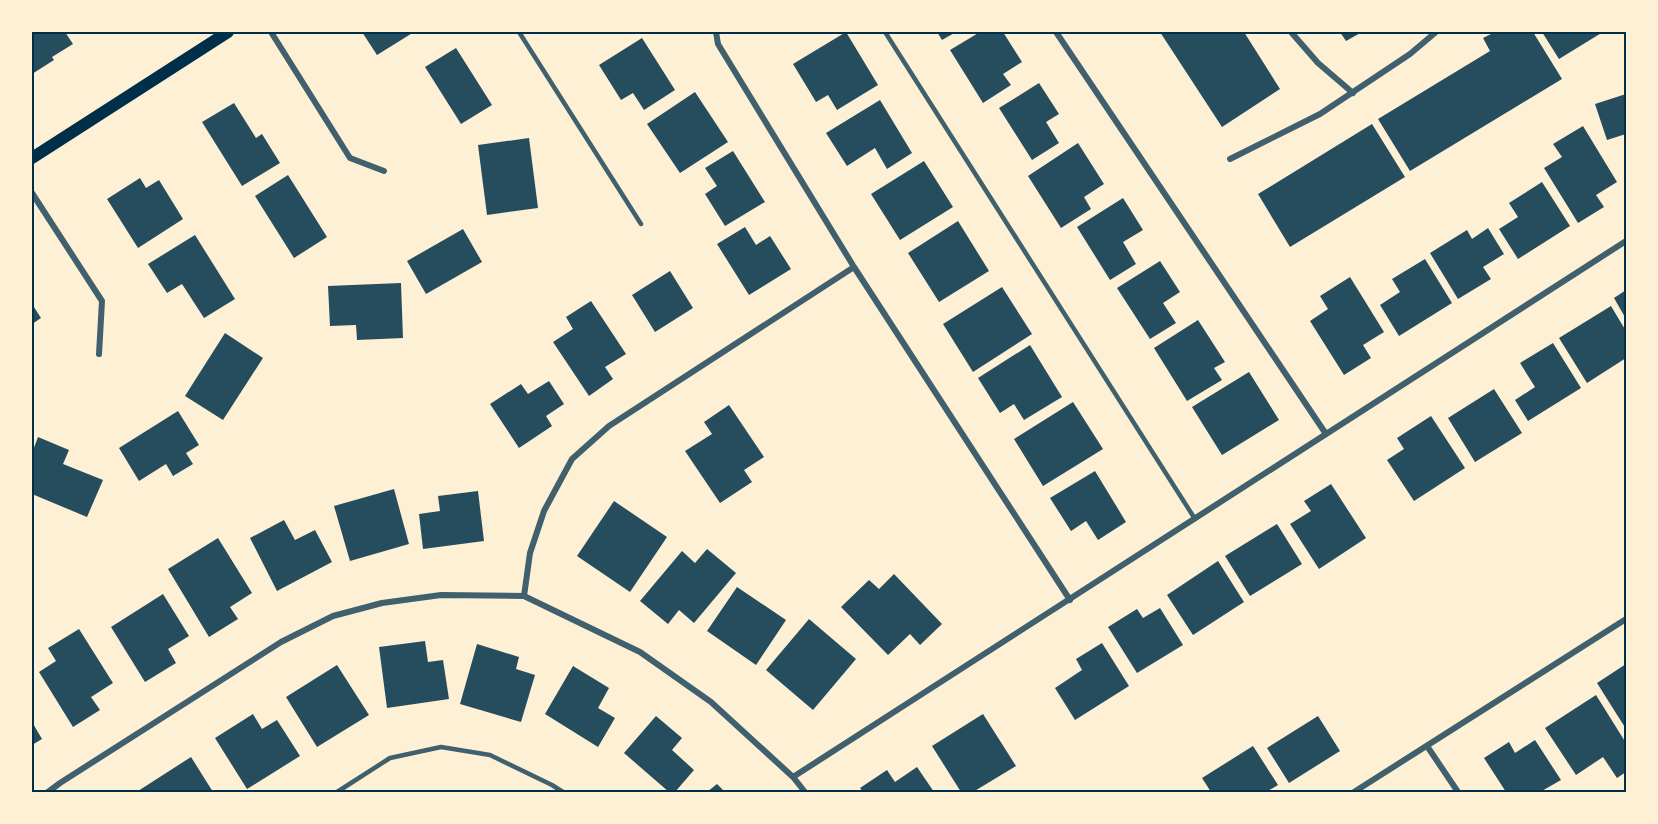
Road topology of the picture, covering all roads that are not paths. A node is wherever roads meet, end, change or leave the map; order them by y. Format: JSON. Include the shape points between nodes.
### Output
{"nodes":[{"id":1,"x":228,"y":32,"type":"edge"},
{"id":2,"x":271,"y":32,"type":"edge"},
{"id":3,"x":519,"y":32,"type":"edge"},
{"id":4,"x":716,"y":32,"type":"edge"},
{"id":5,"x":885,"y":32,"type":"edge"},
{"id":6,"x":1056,"y":32,"type":"edge"},
{"id":7,"x":1291,"y":32,"type":"edge"},
{"id":8,"x":1436,"y":32,"type":"edge"},
{"id":9,"x":1353,"y":93,"type":"junction"},
{"id":10,"x":32,"y":158,"type":"edge"},
{"id":11,"x":1230,"y":159,"type":"dead end"},
{"id":12,"x":384,"y":171,"type":"dead end"},
{"id":13,"x":32,"y":193,"type":"edge"},
{"id":14,"x":641,"y":224,"type":"dead end"},
{"id":15,"x":1626,"y":241,"type":"edge"},
{"id":16,"x":854,"y":267,"type":"junction"},
{"id":17,"x":99,"y":354,"type":"dead end"},
{"id":18,"x":1326,"y":434,"type":"junction"},
{"id":19,"x":1196,"y":519,"type":"junction"},
{"id":20,"x":524,"y":596,"type":"junction"},
{"id":21,"x":1070,"y":600,"type":"junction"},
{"id":22,"x":1626,"y":618,"type":"edge"},
{"id":23,"x":1427,"y":746,"type":"junction"},
{"id":24,"x":794,"y":777,"type":"junction"},
{"id":25,"x":48,"y":792,"type":"edge"},
{"id":26,"x":337,"y":792,"type":"edge"},
{"id":27,"x":563,"y":792,"type":"edge"},
{"id":28,"x":805,"y":792,"type":"edge"},
{"id":29,"x":1354,"y":792,"type":"edge"},
{"id":30,"x":1458,"y":792,"type":"edge"}],
"edges":[{"from":1,"to":10,"type":"main road"},
{"from":2,"to":12,"type":"street","via":[[350,158]]},
{"from":3,"to":14,"type":"lane"},
{"from":4,"to":16,"type":"street","via":[[718,44]]},
{"from":5,"to":19,"type":"lane"},
{"from":6,"to":18,"type":"street"},
{"from":7,"to":9,"type":"street","via":[[1318,63]]},
{"from":8,"to":9,"type":"street"},
{"from":9,"to":11,"type":"street"},
{"from":13,"to":17,"type":"street","via":[[102,301]]},
{"from":15,"to":18,"type":"street"},
{"from":16,"to":20,"type":"street","via":[[609,426],[572,459],[544,511],[530,553]]},
{"from":16,"to":21,"type":"street"},
{"from":18,"to":19,"type":"street"},
{"from":19,"to":21,"type":"street"},
{"from":20,"to":24,"type":"street","via":[[640,652],[711,702]]},
{"from":20,"to":25,"type":"street","via":[[441,595],[382,603],[333,616],[281,642]]},
{"from":21,"to":24,"type":"street"},
{"from":22,"to":23,"type":"street"},
{"from":23,"to":29,"type":"street"},
{"from":23,"to":30,"type":"street"},
{"from":24,"to":28,"type":"street"},
{"from":26,"to":27,"type":"lane","via":[[390,758],[441,747],[490,755]]}]}
